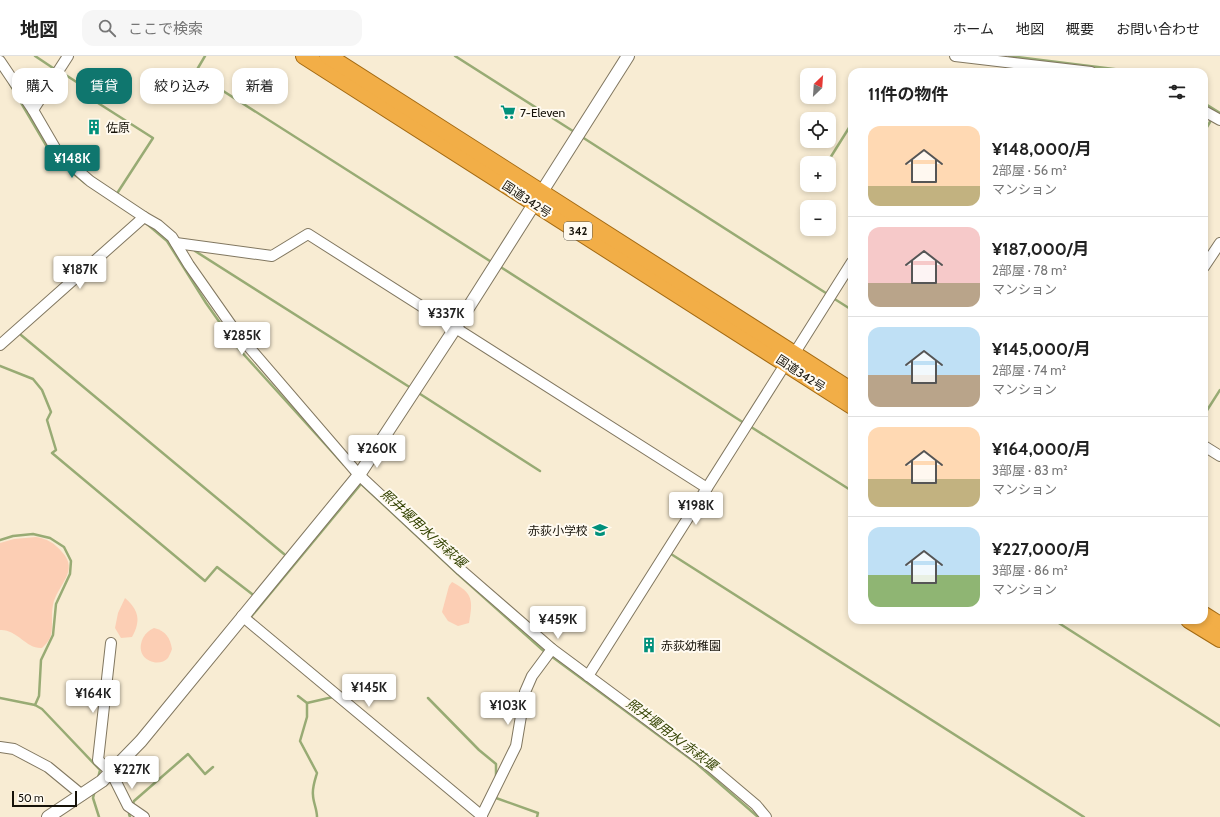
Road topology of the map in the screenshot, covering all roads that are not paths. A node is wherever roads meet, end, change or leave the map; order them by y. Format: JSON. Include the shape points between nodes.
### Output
{"nodes":[{"id":1,"x":68,"y":56,"type":"edge"},
{"id":2,"x":304,"y":56,"type":"edge"},
{"id":3,"x":328,"y":56,"type":"edge"},
{"id":4,"x":628,"y":56,"type":"edge"},
{"id":5,"x":955,"y":56,"type":"edge"},
{"id":6,"x":0,"y":61,"type":"edge"},
{"id":7,"x":1057,"y":68,"type":"edge"},
{"id":8,"x":33,"y":110,"type":"junction"},
{"id":9,"x":1208,"y":113,"type":"edge"},
{"id":10,"x":1220,"y":120,"type":"edge"},
{"id":11,"x":538,"y":197,"type":"junction"},
{"id":12,"x":144,"y":217,"type":"junction"},
{"id":13,"x":1220,"y":243,"type":"edge"},
{"id":14,"x":176,"y":244,"type":"junction"},
{"id":15,"x":1208,"y":261,"type":"edge"},
{"id":16,"x":848,"y":268,"type":"edge"},
{"id":17,"x":456,"y":327,"type":"junction"},
{"id":18,"x":0,"y":345,"type":"edge"},
{"id":19,"x":790,"y":358,"type":"junction"},
{"id":20,"x":848,"y":389,"type":"edge"},
{"id":21,"x":848,"y":403,"type":"edge"},
{"id":22,"x":1208,"y":448,"type":"edge"},
{"id":23,"x":1220,"y":456,"type":"edge"},
{"id":24,"x":359,"y":475,"type":"junction"},
{"id":25,"x":707,"y":488,"type":"junction"},
{"id":26,"x":242,"y":616,"type":"junction"},
{"id":27,"x":1208,"y":618,"type":"edge"},
{"id":28,"x":1196,"y":624,"type":"edge"},
{"id":29,"x":1220,"y":625,"type":"edge"},
{"id":30,"x":1220,"y":639,"type":"edge"},
{"id":31,"x":111,"y":643,"type":"dead end"},
{"id":32,"x":552,"y":649,"type":"junction"},
{"id":33,"x":588,"y":676,"type":"junction"},
{"id":34,"x":0,"y":747,"type":"edge"},
{"id":35,"x":111,"y":772,"type":"junction"},
{"id":36,"x":82,"y":794,"type":"junction"},
{"id":37,"x":481,"y":816,"type":"edge"},
{"id":38,"x":48,"y":817,"type":"edge"},
{"id":39,"x":144,"y":817,"type":"edge"},
{"id":40,"x":766,"y":817,"type":"edge"}],
"edges":[{"from":1,"to":8,"type":"street"},
{"from":2,"to":11,"type":"highway","name":"国道342号","number":"342"},
{"from":3,"to":11,"type":"highway","name":"国道342号","number":"342"},
{"from":4,"to":11,"type":"street"},
{"from":5,"to":7,"type":"street"},
{"from":6,"to":8,"type":"street"},
{"from":8,"to":12,"type":"street","via":[[58,152],[90,181]]},
{"from":9,"to":10,"type":"street"},
{"from":11,"to":17,"type":"street"},
{"from":11,"to":19,"type":"highway","name":"国道342号","number":"342"},
{"from":12,"to":14,"type":"street","via":[[158,225]]},
{"from":12,"to":18,"type":"street"},
{"from":13,"to":15,"type":"street"},
{"from":14,"to":17,"type":"street","via":[[272,256],[308,234]]},
{"from":14,"to":24,"type":"street","via":[[236,332]]},
{"from":16,"to":19,"type":"street"},
{"from":17,"to":24,"type":"street"},
{"from":17,"to":25,"type":"street"},
{"from":19,"to":20,"type":"highway","name":"国道342号","number":"342"},
{"from":19,"to":21,"type":"highway","name":"国道342号","number":"342"},
{"from":19,"to":25,"type":"street"},
{"from":22,"to":23,"type":"street"},
{"from":24,"to":26,"type":"street"},
{"from":24,"to":32,"type":"street","via":[[461,570]]},
{"from":25,"to":33,"type":"street"},
{"from":26,"to":35,"type":"street","via":[[141,741]]},
{"from":26,"to":37,"type":"street"},
{"from":27,"to":29,"type":"highway"},
{"from":28,"to":30,"type":"highway"},
{"from":31,"to":35,"type":"street","via":[[98,760]]},
{"from":32,"to":33,"type":"street"},
{"from":32,"to":37,"type":"street","via":[[532,676],[525,692],[516,746]]},
{"from":33,"to":40,"type":"street","via":[[711,767],[756,805]]},
{"from":34,"to":36,"type":"street","via":[[14,748],[48,767]]},
{"from":35,"to":36,"type":"street"},
{"from":35,"to":39,"type":"street","via":[[128,806]]},
{"from":36,"to":38,"type":"street"}]}
